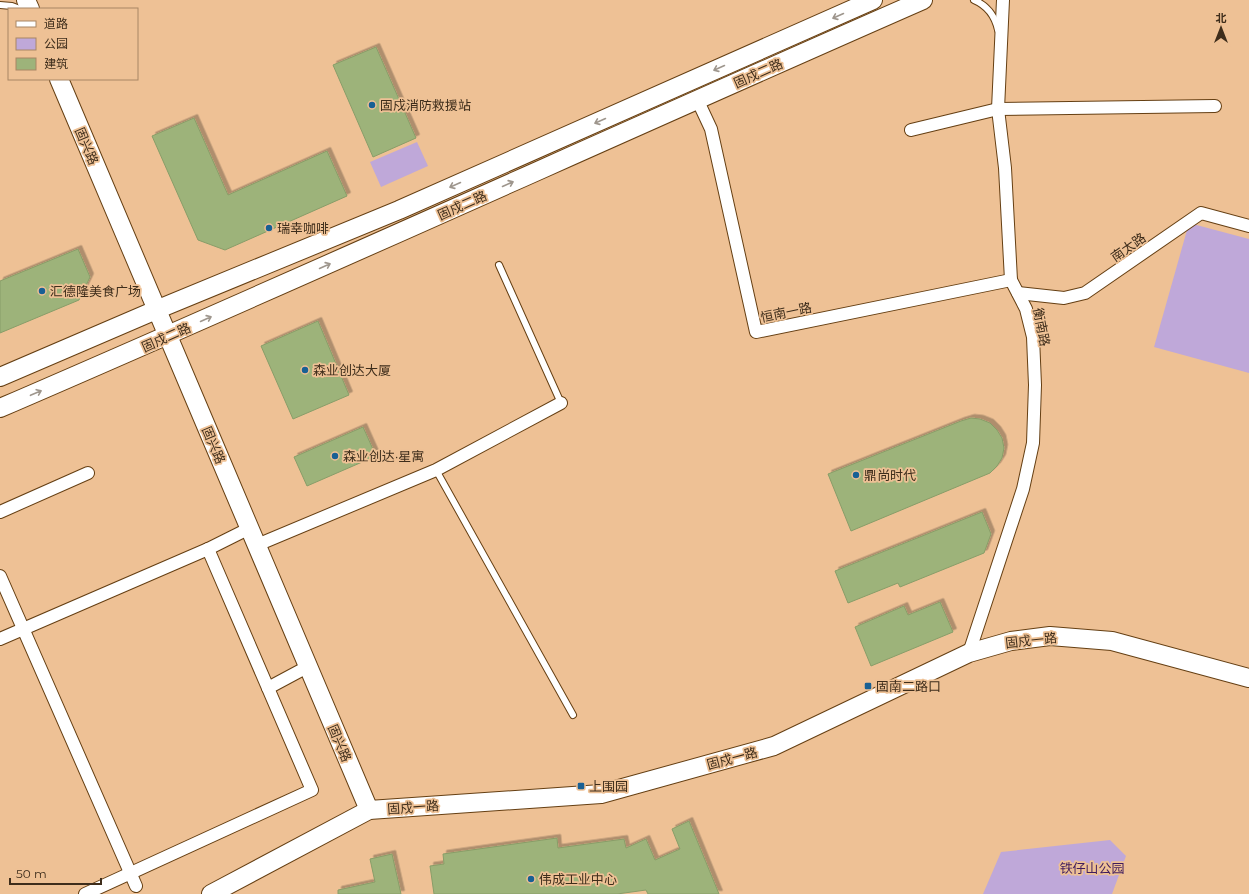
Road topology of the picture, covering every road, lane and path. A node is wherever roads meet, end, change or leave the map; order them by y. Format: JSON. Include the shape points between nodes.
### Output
{"nodes":[{"id":1,"x":873,"y":0,"type":"edge"},
{"id":2,"x":923,"y":0,"type":"edge"},
{"id":3,"x":974,"y":0,"type":"edge"},
{"id":4,"x":1003,"y":0,"type":"edge"},
{"id":5,"x":0,"y":6,"type":"edge"},
{"id":6,"x":17,"y":8,"type":"edge"},
{"id":7,"x":1001,"y":42,"type":"junction"},
{"id":8,"x":59,"y":80,"type":"edge"},
{"id":9,"x":697,"y":99,"type":"junction"},
{"id":10,"x":1215,"y":106,"type":"dead end"},
{"id":11,"x":998,"y":109,"type":"junction"},
{"id":12,"x":911,"y":130,"type":"dead end"},
{"id":13,"x":1249,"y":226,"type":"edge"},
{"id":14,"x":499,"y":265,"type":"dead end"},
{"id":15,"x":1011,"y":280,"type":"junction"},
{"id":16,"x":1018,"y":293,"type":"junction"},
{"id":17,"x":156,"y":310,"type":"junction"},
{"id":18,"x":167,"y":336,"type":"junction"},
{"id":19,"x":0,"y":377,"type":"edge"},
{"id":20,"x":561,"y":403,"type":"joint"},
{"id":21,"x":0,"y":408,"type":"edge"},
{"id":22,"x":436,"y":470,"type":"junction"},
{"id":23,"x":88,"y":473,"type":"dead end"},
{"id":24,"x":0,"y":512,"type":"edge"},
{"id":25,"x":250,"y":528,"type":"junction"},
{"id":26,"x":257,"y":545,"type":"junction"},
{"id":27,"x":208,"y":549,"type":"junction"},
{"id":28,"x":0,"y":576,"type":"edge"},
{"id":29,"x":23,"y":629,"type":"junction"},
{"id":30,"x":0,"y":639,"type":"edge"},
{"id":31,"x":969,"y":653,"type":"junction"},
{"id":32,"x":309,"y":666,"type":"junction"},
{"id":33,"x":1249,"y":678,"type":"edge"},
{"id":34,"x":268,"y":688,"type":"junction"},
{"id":35,"x":573,"y":715,"type":"dead end"},
{"id":36,"x":369,"y":810,"type":"junction"},
{"id":37,"x":130,"y":873,"type":"junction"},
{"id":38,"x":136,"y":886,"type":"dead end"},
{"id":39,"x":85,"y":894,"type":"edge"},
{"id":40,"x":211,"y":894,"type":"edge"}],
"edges":[{"from":1,"to":17,"type":"street","name":"固戍二路","one_way":true,"via":[[399,210]]},
{"from":2,"to":9,"type":"street","name":"固戍二路"},
{"from":3,"to":7,"type":"lane","via":[[994,16]]},
{"from":4,"to":7,"type":"street","name":"衡南路"},
{"from":5,"to":6,"type":"lane"},
{"from":7,"to":11,"type":"street","name":"衡南路"},
{"from":8,"to":17,"type":"street","name":"固兴路"},
{"from":9,"to":15,"type":"street","name":"恒南一路","via":[[711,129],[756,332]]},
{"from":18,"to":9,"type":"street","name":"固戍二路","one_way":true},
{"from":10,"to":11,"type":"street"},
{"from":11,"to":12,"type":"street"},
{"from":11,"to":15,"type":"street","name":"衡南路","via":[[1005,168]]},
{"from":13,"to":16,"type":"street","name":"南太路","via":[[1201,213],[1085,293],[1064,298]]},
{"from":14,"to":20,"type":"lane"},
{"from":15,"to":16,"type":"street","name":"衡南路"},
{"from":16,"to":31,"type":"street","name":"衡南路","via":[[1026,309],[1032,337],[1035,385],[1033,443],[1023,490]]},
{"from":17,"to":18,"type":"street","name":"固兴路"},
{"from":17,"to":19,"type":"street","name":"固戍二路"},
{"from":21,"to":18,"type":"street","name":"固戍二路","one_way":true},
{"from":18,"to":25,"type":"street","name":"固兴路"},
{"from":20,"to":22,"type":"street"},
{"from":22,"to":26,"type":"street"},
{"from":22,"to":35,"type":"lane"},
{"from":23,"to":24,"type":"street"},
{"from":25,"to":26,"type":"street","name":"固兴路"},
{"from":25,"to":27,"type":"street"},
{"from":26,"to":32,"type":"street","name":"固兴路"},
{"from":27,"to":29,"type":"street"},
{"from":27,"to":34,"type":"street"},
{"from":28,"to":29,"type":"street"},
{"from":29,"to":30,"type":"street"},
{"from":29,"to":37,"type":"street"},
{"from":31,"to":33,"type":"street","name":"固戍一路","via":[[1011,641],[1050,636],[1085,638],[1112,641]]},
{"from":31,"to":36,"type":"street","name":"固戍一路","via":[[774,746],[601,794]]},
{"from":32,"to":34,"type":"street"},
{"from":32,"to":36,"type":"street","name":"固兴路"},
{"from":34,"to":37,"type":"street","via":[[312,790]]},
{"from":36,"to":40,"type":"street","name":"固戍一路"},
{"from":37,"to":38,"type":"street"},
{"from":37,"to":39,"type":"street"}]}
